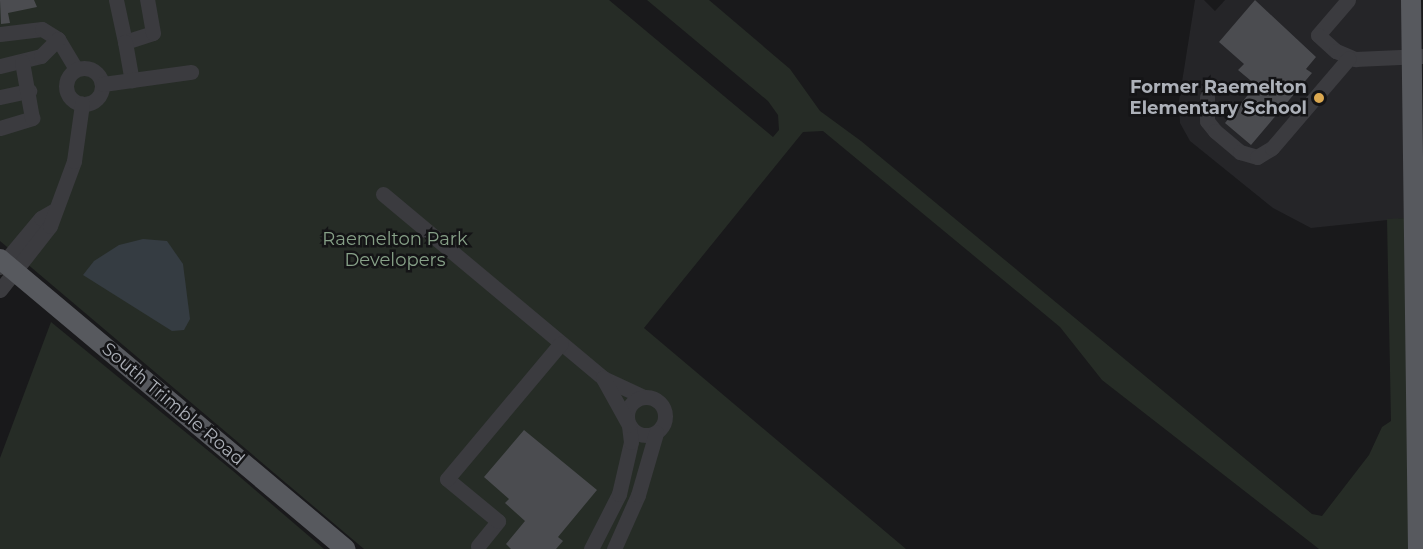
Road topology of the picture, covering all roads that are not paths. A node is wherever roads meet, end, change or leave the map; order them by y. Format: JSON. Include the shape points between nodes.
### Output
{"nodes":[{"id":1,"x":116,"y":0,"type":"edge"},
{"id":2,"x":147,"y":0,"type":"edge"},
{"id":3,"x":1348,"y":0,"type":"edge"},
{"id":4,"x":1411,"y":0,"type":"edge"},
{"id":5,"x":0,"y":34,"type":"edge"},
{"id":6,"x":58,"y":39,"type":"junction"},
{"id":7,"x":125,"y":42,"type":"junction"},
{"id":8,"x":1417,"y":56,"type":"edge"},
{"id":9,"x":1348,"y":57,"type":"junction"},
{"id":10,"x":22,"y":62,"type":"junction"},
{"id":11,"x":0,"y":66,"type":"edge"},
{"id":12,"x":76,"y":69,"type":"junction"},
{"id":13,"x":191,"y":72,"type":"dead end"},
{"id":14,"x":132,"y":80,"type":"junction"},
{"id":15,"x":103,"y":84,"type":"junction"},
{"id":16,"x":29,"y":91,"type":"junction"},
{"id":17,"x":0,"y":97,"type":"edge"},
{"id":18,"x":1207,"y":97,"type":"dead end"},
{"id":19,"x":82,"y":104,"type":"junction"},
{"id":20,"x":0,"y":128,"type":"edge"},
{"id":21,"x":383,"y":194,"type":"dead end"},
{"id":22,"x":1419,"y":228,"type":"edge"},
{"id":23,"x":5,"y":265,"type":"edge"},
{"id":24,"x":0,"y":290,"type":"edge"},
{"id":25,"x":561,"y":343,"type":"junction"},
{"id":26,"x":603,"y":378,"type":"junction"},
{"id":27,"x":644,"y":397,"type":"junction"},
{"id":28,"x":1420,"y":399,"type":"edge"},
{"id":29,"x":629,"y":425,"type":"junction"},
{"id":30,"x":656,"y":433,"type":"junction"},
{"id":31,"x":478,"y":546,"type":"dead end"},
{"id":32,"x":345,"y":549,"type":"edge"},
{"id":33,"x":591,"y":549,"type":"edge"},
{"id":34,"x":614,"y":549,"type":"edge"},
{"id":35,"x":1418,"y":549,"type":"edge"}],
"edges":[{"from":1,"to":7,"type":"street"},
{"from":2,"to":7,"type":"street","via":[[153,33]]},
{"from":3,"to":9,"type":"street","via":[[1318,35]]},
{"from":4,"to":8,"type":"main road"},
{"from":5,"to":6,"type":"street","via":[[35,27]]},
{"from":6,"to":10,"type":"street","via":[[41,56]]},
{"from":6,"to":12,"type":"street"},
{"from":7,"to":14,"type":"street"},
{"from":8,"to":9,"type":"street"},
{"from":8,"to":22,"type":"main road"},
{"from":9,"to":18,"type":"street","via":[[1272,148],[1257,157],[1240,152],[1215,131],[1207,121]]},
{"from":10,"to":11,"type":"street"},
{"from":10,"to":16,"type":"street"},
{"from":12,"to":15,"type":"street","via":[[93,70]]},
{"from":12,"to":19,"type":"street","via":[[68,77],[66,89],[71,99]]},
{"from":13,"to":14,"type":"street"},
{"from":14,"to":15,"type":"street"},
{"from":15,"to":19,"type":"street","via":[[97,99]]},
{"from":16,"to":17,"type":"street"},
{"from":16,"to":20,"type":"street","via":[[32,118]]},
{"from":19,"to":23,"type":"street","via":[[74,161],[53,212],[41,218]]},
{"from":21,"to":25,"type":"street"},
{"from":22,"to":28,"type":"main road"},
{"from":23,"to":24,"type":"street"},
{"from":23,"to":32,"type":"main road","name":"South Trimble Road"},
{"from":25,"to":26,"type":"street"},
{"from":25,"to":31,"type":"street","via":[[447,479],[498,521]]},
{"from":26,"to":27,"type":"street"},
{"from":26,"to":29,"type":"street"},
{"from":27,"to":29,"type":"street","via":[[629,407]]},
{"from":27,"to":30,"type":"street","via":[[655,398],[665,410],[664,425]]},
{"from":28,"to":35,"type":"main road"},
{"from":29,"to":30,"type":"street","via":[[643,435]]},
{"from":29,"to":33,"type":"street","via":[[624,478]]},
{"from":30,"to":34,"type":"street","via":[[638,495]]}]}
